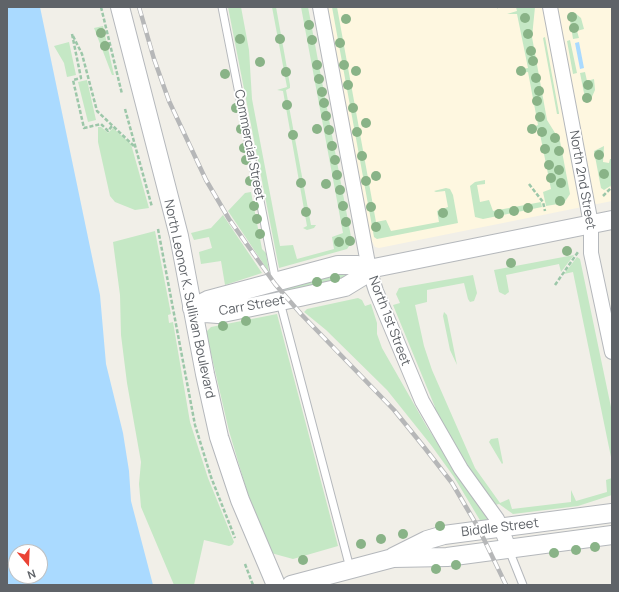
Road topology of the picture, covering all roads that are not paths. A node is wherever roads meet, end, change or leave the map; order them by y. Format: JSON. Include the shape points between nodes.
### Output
{"nodes":[{"id":1,"x":120,"y":7,"type":"edge"},
{"id":2,"x":222,"y":7,"type":"edge"},
{"id":3,"x":320,"y":7,"type":"edge"},
{"id":4,"x":550,"y":7,"type":"edge"},
{"id":5,"x":612,"y":220,"type":"edge"},
{"id":6,"x":591,"y":224,"type":"junction"},
{"id":7,"x":369,"y":269,"type":"junction"},
{"id":8,"x":276,"y":282,"type":"junction"},
{"id":9,"x":280,"y":302,"type":"junction"},
{"id":10,"x":192,"y":308,"type":"junction"},
{"id":11,"x":612,"y":352,"type":"edge"},
{"id":12,"x":612,"y":513,"type":"edge"},
{"id":13,"x":502,"y":526,"type":"junction"},
{"id":14,"x":612,"y":535,"type":"edge"},
{"id":15,"x":509,"y":548,"type":"junction"},
{"id":16,"x":393,"y":558,"type":"junction"},
{"id":17,"x":350,"y":568,"type":"junction"},
{"id":18,"x":276,"y":585,"type":"edge"},
{"id":19,"x":291,"y":585,"type":"edge"},
{"id":20,"x":523,"y":585,"type":"edge"}],
"edges":[{"from":1,"to":10,"type":"street","name":"North Leonor K. Sullivan Boulevard","via":[[179,236]]},
{"from":2,"to":8,"type":"lane","name":"Commercial Street"},
{"from":3,"to":7,"type":"street","name":"North 1st Street"},
{"from":4,"to":6,"type":"street","name":"North 2nd Street"},
{"from":5,"to":6,"type":"street","name":"Carr Street"},
{"from":6,"to":7,"type":"street","name":"Carr Street"},
{"from":6,"to":11,"type":"street","name":"North 2nd Street","via":[[591,253]]},
{"from":7,"to":8,"type":"street","name":"Carr Street","via":[[338,265]]},
{"from":7,"to":9,"type":"street","name":"Carr Street","via":[[345,287]]},
{"from":7,"to":13,"type":"street","name":"North 1st Street","via":[[382,309],[438,432]]},
{"from":8,"to":10,"type":"street","name":"Carr Street","via":[[208,300]]},
{"from":9,"to":10,"type":"street","name":"Carr Street","via":[[218,314],[204,313]]},
{"from":9,"to":17,"type":"lane"},
{"from":10,"to":18,"type":"street","name":"North Leonor K. Sullivan Boulevard","via":[[219,438],[240,500]]},
{"from":12,"to":13,"type":"street","name":"Biddle Street"},
{"from":13,"to":15,"type":"street","name":"North 1st Street"},
{"from":13,"to":16,"type":"street","name":"Biddle Street","via":[[453,533],[427,540]]},
{"from":14,"to":15,"type":"street","name":"Biddle Street"},
{"from":15,"to":16,"type":"street","name":"Biddle Street","via":[[447,557]]},
{"from":15,"to":20,"type":"lane","name":"North 1st Street"},
{"from":16,"to":17,"type":"street","name":"Biddle Street"},
{"from":17,"to":19,"type":"street","name":"Biddle Street"}]}
